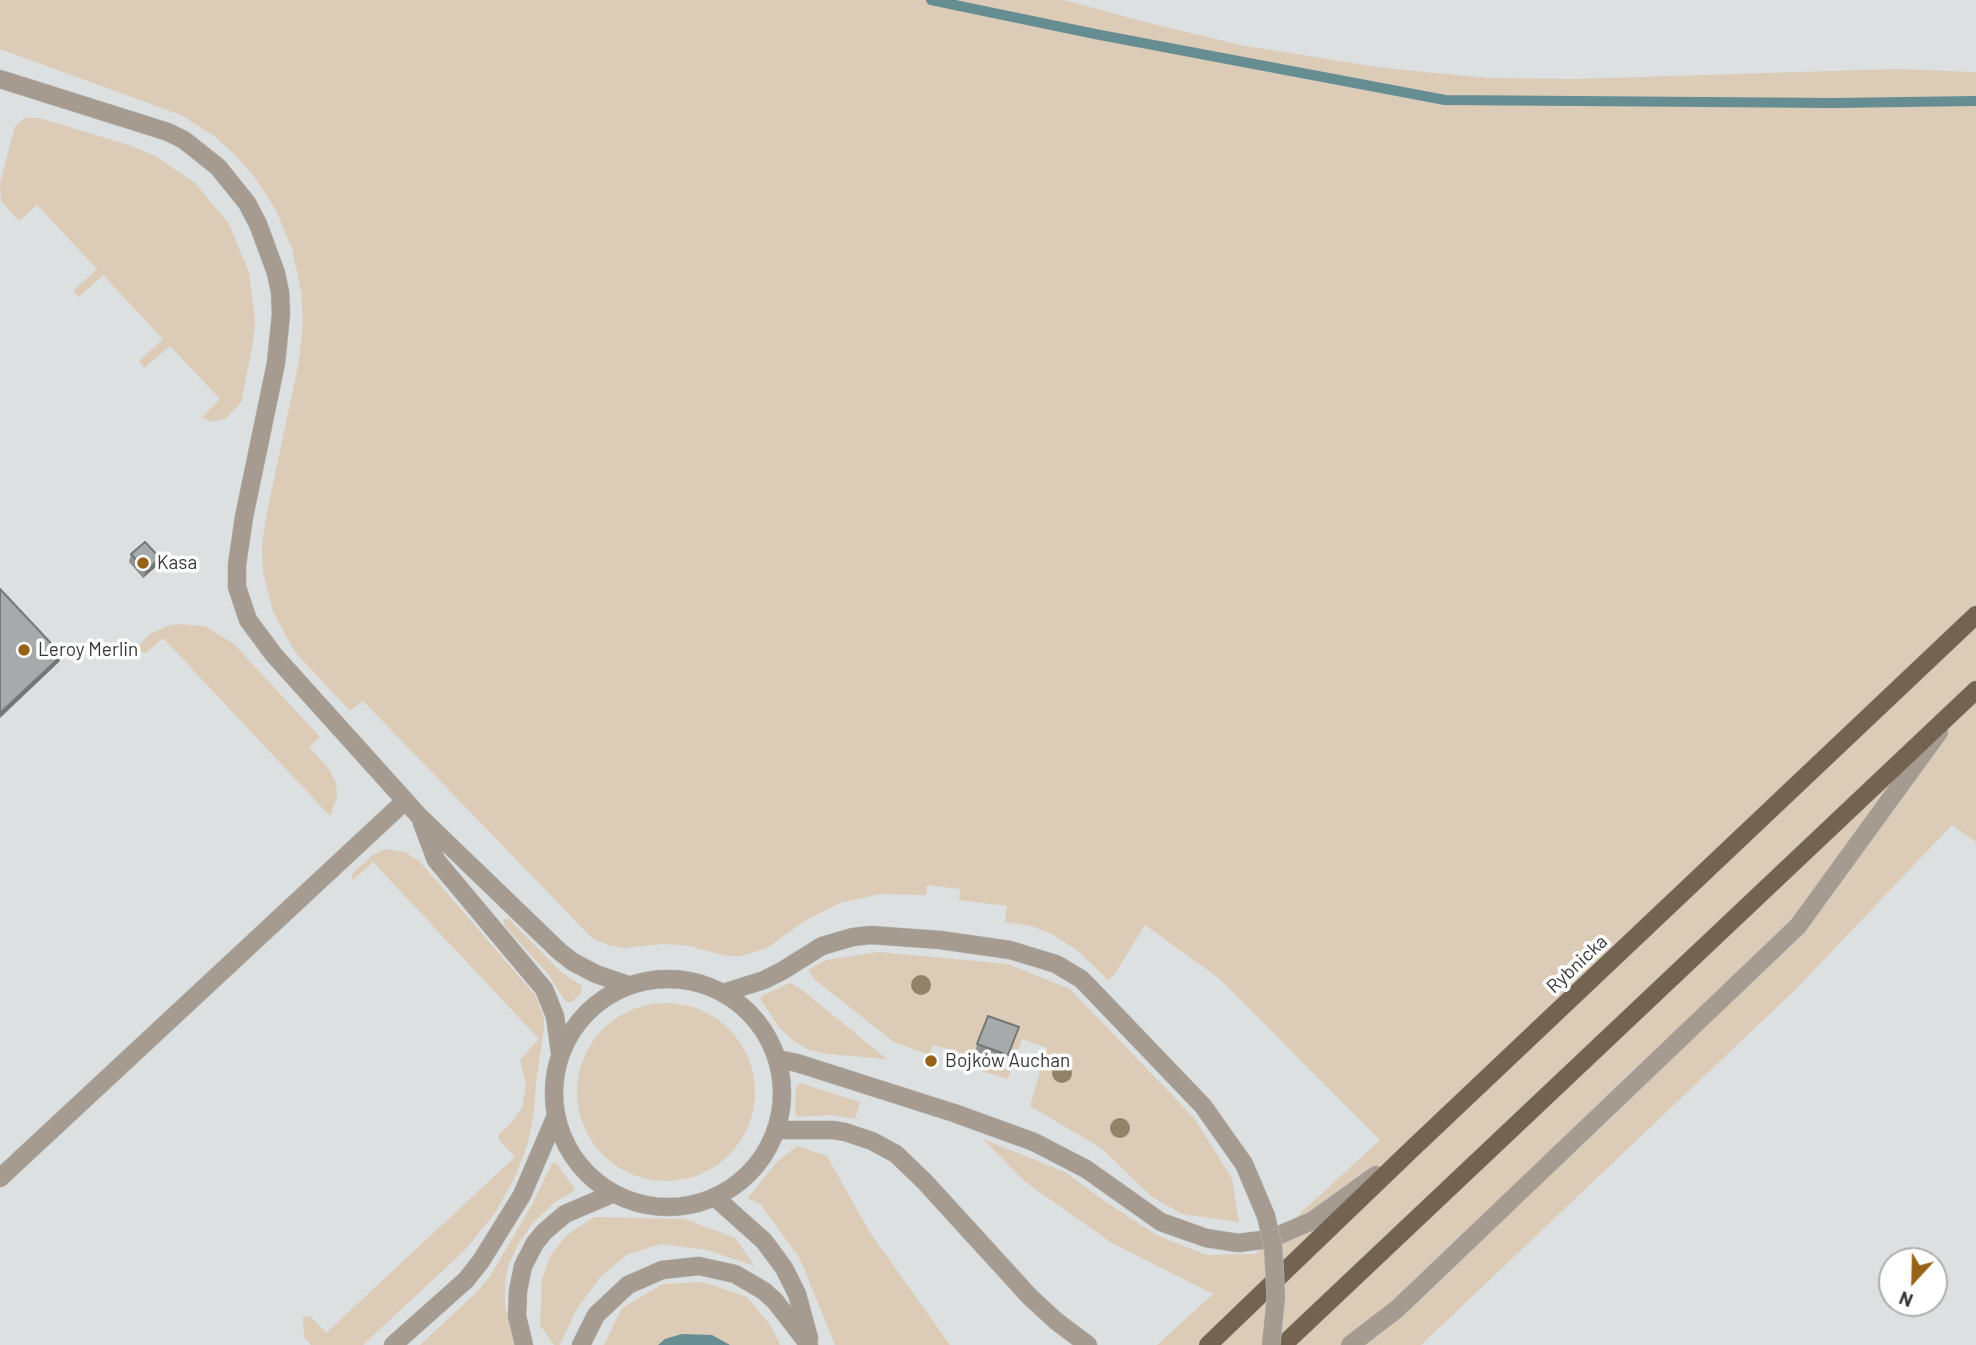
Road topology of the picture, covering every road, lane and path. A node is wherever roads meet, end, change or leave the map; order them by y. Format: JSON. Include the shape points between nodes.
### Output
{"nodes":[{"id":1,"x":0,"y":79,"type":"edge"},
{"id":2,"x":1976,"y":615,"type":"edge"},
{"id":3,"x":1976,"y":690,"type":"edge"},
{"id":4,"x":1956,"y":709,"type":"junction"},
{"id":5,"x":405,"y":800,"type":"junction"},
{"id":6,"x":419,"y":816,"type":"junction"},
{"id":7,"x":628,"y":985,"type":"junction"},
{"id":8,"x":723,"y":993,"type":"junction"},
{"id":9,"x":560,"y":1053,"type":"junction"},
{"id":10,"x":778,"y":1059,"type":"junction"},
{"id":11,"x":555,"y":1118,"type":"junction"},
{"id":12,"x":777,"y":1130,"type":"junction"},
{"id":13,"x":1413,"y":1148,"type":"junction"},
{"id":14,"x":0,"y":1178,"type":"edge"},
{"id":15,"x":612,"y":1194,"type":"junction"},
{"id":16,"x":717,"y":1199,"type":"junction"},
{"id":17,"x":393,"y":1345,"type":"edge"},
{"id":18,"x":524,"y":1345,"type":"edge"},
{"id":19,"x":581,"y":1345,"type":"edge"},
{"id":20,"x":810,"y":1345,"type":"edge"},
{"id":21,"x":1088,"y":1345,"type":"edge"},
{"id":22,"x":1208,"y":1345,"type":"edge"},
{"id":23,"x":1272,"y":1345,"type":"edge"},
{"id":24,"x":1283,"y":1345,"type":"edge"},
{"id":25,"x":1350,"y":1345,"type":"edge"}],
"edges":[{"from":1,"to":5,"type":"lane","via":[[149,124],[184,140],[218,167],[247,203],[276,273],[281,314],[276,363],[239,544],[241,603],[258,636]]},
{"from":2,"to":13,"type":"main road","name":"Rybnicka"},
{"from":3,"to":4,"type":"main road"},
{"from":4,"to":24,"type":"main road"},
{"from":4,"to":25,"type":"lane","via":[[1798,926],[1397,1309]]},
{"from":5,"to":6,"type":"lane"},
{"from":5,"to":14,"type":"lane"},
{"from":6,"to":7,"type":"lane","via":[[559,951],[596,974]]},
{"from":6,"to":9,"type":"lane","via":[[436,860],[544,989],[555,1016]]},
{"from":7,"to":8,"type":"lane","via":[[660,979],[693,981]]},
{"from":7,"to":9,"type":"lane","via":[[600,1000],[576,1024]]},
{"from":8,"to":10,"type":"lane","via":[[747,1010],[766,1033]]},
{"from":8,"to":23,"type":"lane","bridge":true,"via":[[764,980],[822,946],[871,935],[1010,950],[1056,964],[1081,979],[1203,1106],[1244,1164],[1273,1246],[1276,1297]]},
{"from":9,"to":11,"type":"lane","via":[[553,1084]]},
{"from":10,"to":12,"type":"lane","via":[[783,1095]]},
{"from":10,"to":13,"type":"lane","via":[[1034,1142],[1086,1169],[1161,1222],[1222,1241],[1254,1242],[1287,1233],[1333,1208]]},
{"from":11,"to":15,"type":"lane","via":[[567,1148],[586,1174]]},
{"from":11,"to":17,"type":"lane","via":[[522,1195],[481,1261]]},
{"from":12,"to":16,"type":"lane","via":[[761,1160]]},
{"from":12,"to":21,"type":"lane","via":[[845,1132],[896,1154],[1030,1297]]},
{"from":13,"to":22,"type":"main road","name":"Rybnicka"},
{"from":15,"to":16,"type":"lane","via":[[659,1208]]},
{"from":15,"to":18,"type":"lane","via":[[565,1214],[532,1249],[517,1292]]},
{"from":16,"to":20,"type":"lane","via":[[764,1241],[784,1268],[797,1294]]},
{"from":19,"to":20,"type":"lane","via":[[596,1315],[628,1284],[662,1270],[699,1266],[735,1275],[764,1291]]}]}
